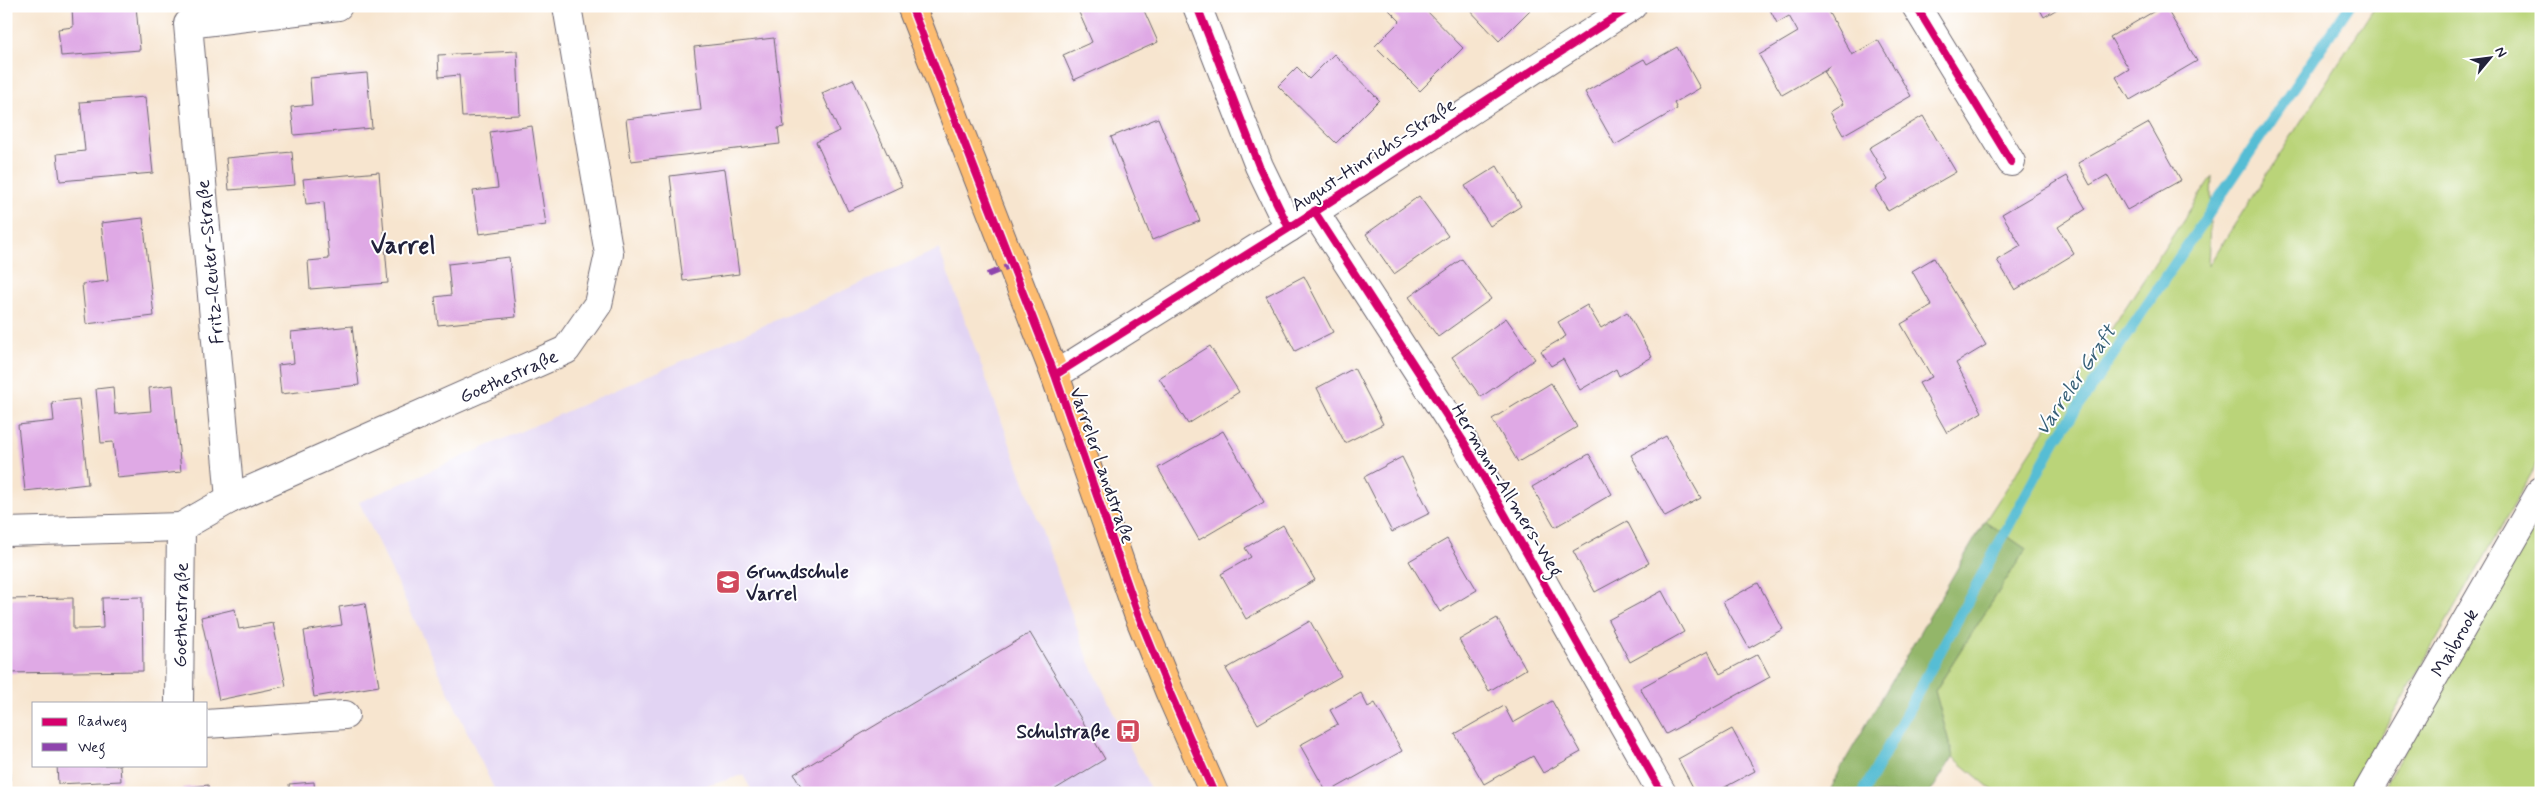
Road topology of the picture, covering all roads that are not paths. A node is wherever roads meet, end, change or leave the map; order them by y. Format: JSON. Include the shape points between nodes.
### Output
{"nodes":[{"id":1,"x":338,"y":6,"type":"edge"},
{"id":2,"x":566,"y":6,"type":"edge"},
{"id":3,"x":911,"y":6,"type":"edge"},
{"id":4,"x":1197,"y":6,"type":"edge"},
{"id":5,"x":1632,"y":6,"type":"edge"},
{"id":6,"x":1916,"y":6,"type":"edge"},
{"id":7,"x":187,"y":15,"type":"edge"},
{"id":8,"x":2011,"y":162,"type":"dead end"},
{"id":9,"x":1314,"y":211,"type":"junction"},
{"id":10,"x":1289,"y":228,"type":"junction"},
{"id":11,"x":1055,"y":375,"type":"junction"},
{"id":12,"x":2541,"y":491,"type":"edge"},
{"id":13,"x":230,"y":499,"type":"junction"},
{"id":14,"x":181,"y":527,"type":"junction"},
{"id":15,"x":6,"y":532,"type":"edge"},
{"id":16,"x":179,"y":702,"type":"edge"},
{"id":17,"x":345,"y":715,"type":"dead end"},
{"id":18,"x":208,"y":724,"type":"edge"},
{"id":19,"x":1214,"y":793,"type":"edge"},
{"id":20,"x":1662,"y":793,"type":"edge"},
{"id":21,"x":2367,"y":793,"type":"edge"}],
"edges":[{"from":1,"to":7,"type":"street","name":"Fritz-Reuter-Straße"},
{"from":2,"to":13,"type":"street","name":"Goethestraße","via":[[608,254],[598,304],[566,350]]},
{"from":3,"to":11,"type":"main road","name":"Varreler Landstraße"},
{"from":4,"to":10,"type":"street","via":[[1258,166]]},
{"from":5,"to":9,"type":"street","name":"August-Hinrichs-Straße"},
{"from":6,"to":8,"type":"street"},
{"from":7,"to":13,"type":"street","name":"Fritz-Reuter-Straße"},
{"from":9,"to":10,"type":"street","name":"August-Hinrichs-Straße"},
{"from":9,"to":20,"type":"street","name":"Hermann-Allmers-Weg","via":[[1465,444]]},
{"from":10,"to":11,"type":"street","name":"August-Hinrichs-Straße"},
{"from":11,"to":19,"type":"main road","name":"Varreler Landstraße","via":[[1138,614]]},
{"from":12,"to":21,"type":"street","name":"Maibrook"},
{"from":13,"to":14,"type":"street","name":"Goethestraße"},
{"from":14,"to":15,"type":"street","name":"Goethestraße"},
{"from":14,"to":16,"type":"street","name":"Goethestraße"},
{"from":17,"to":18,"type":"street"}]}
